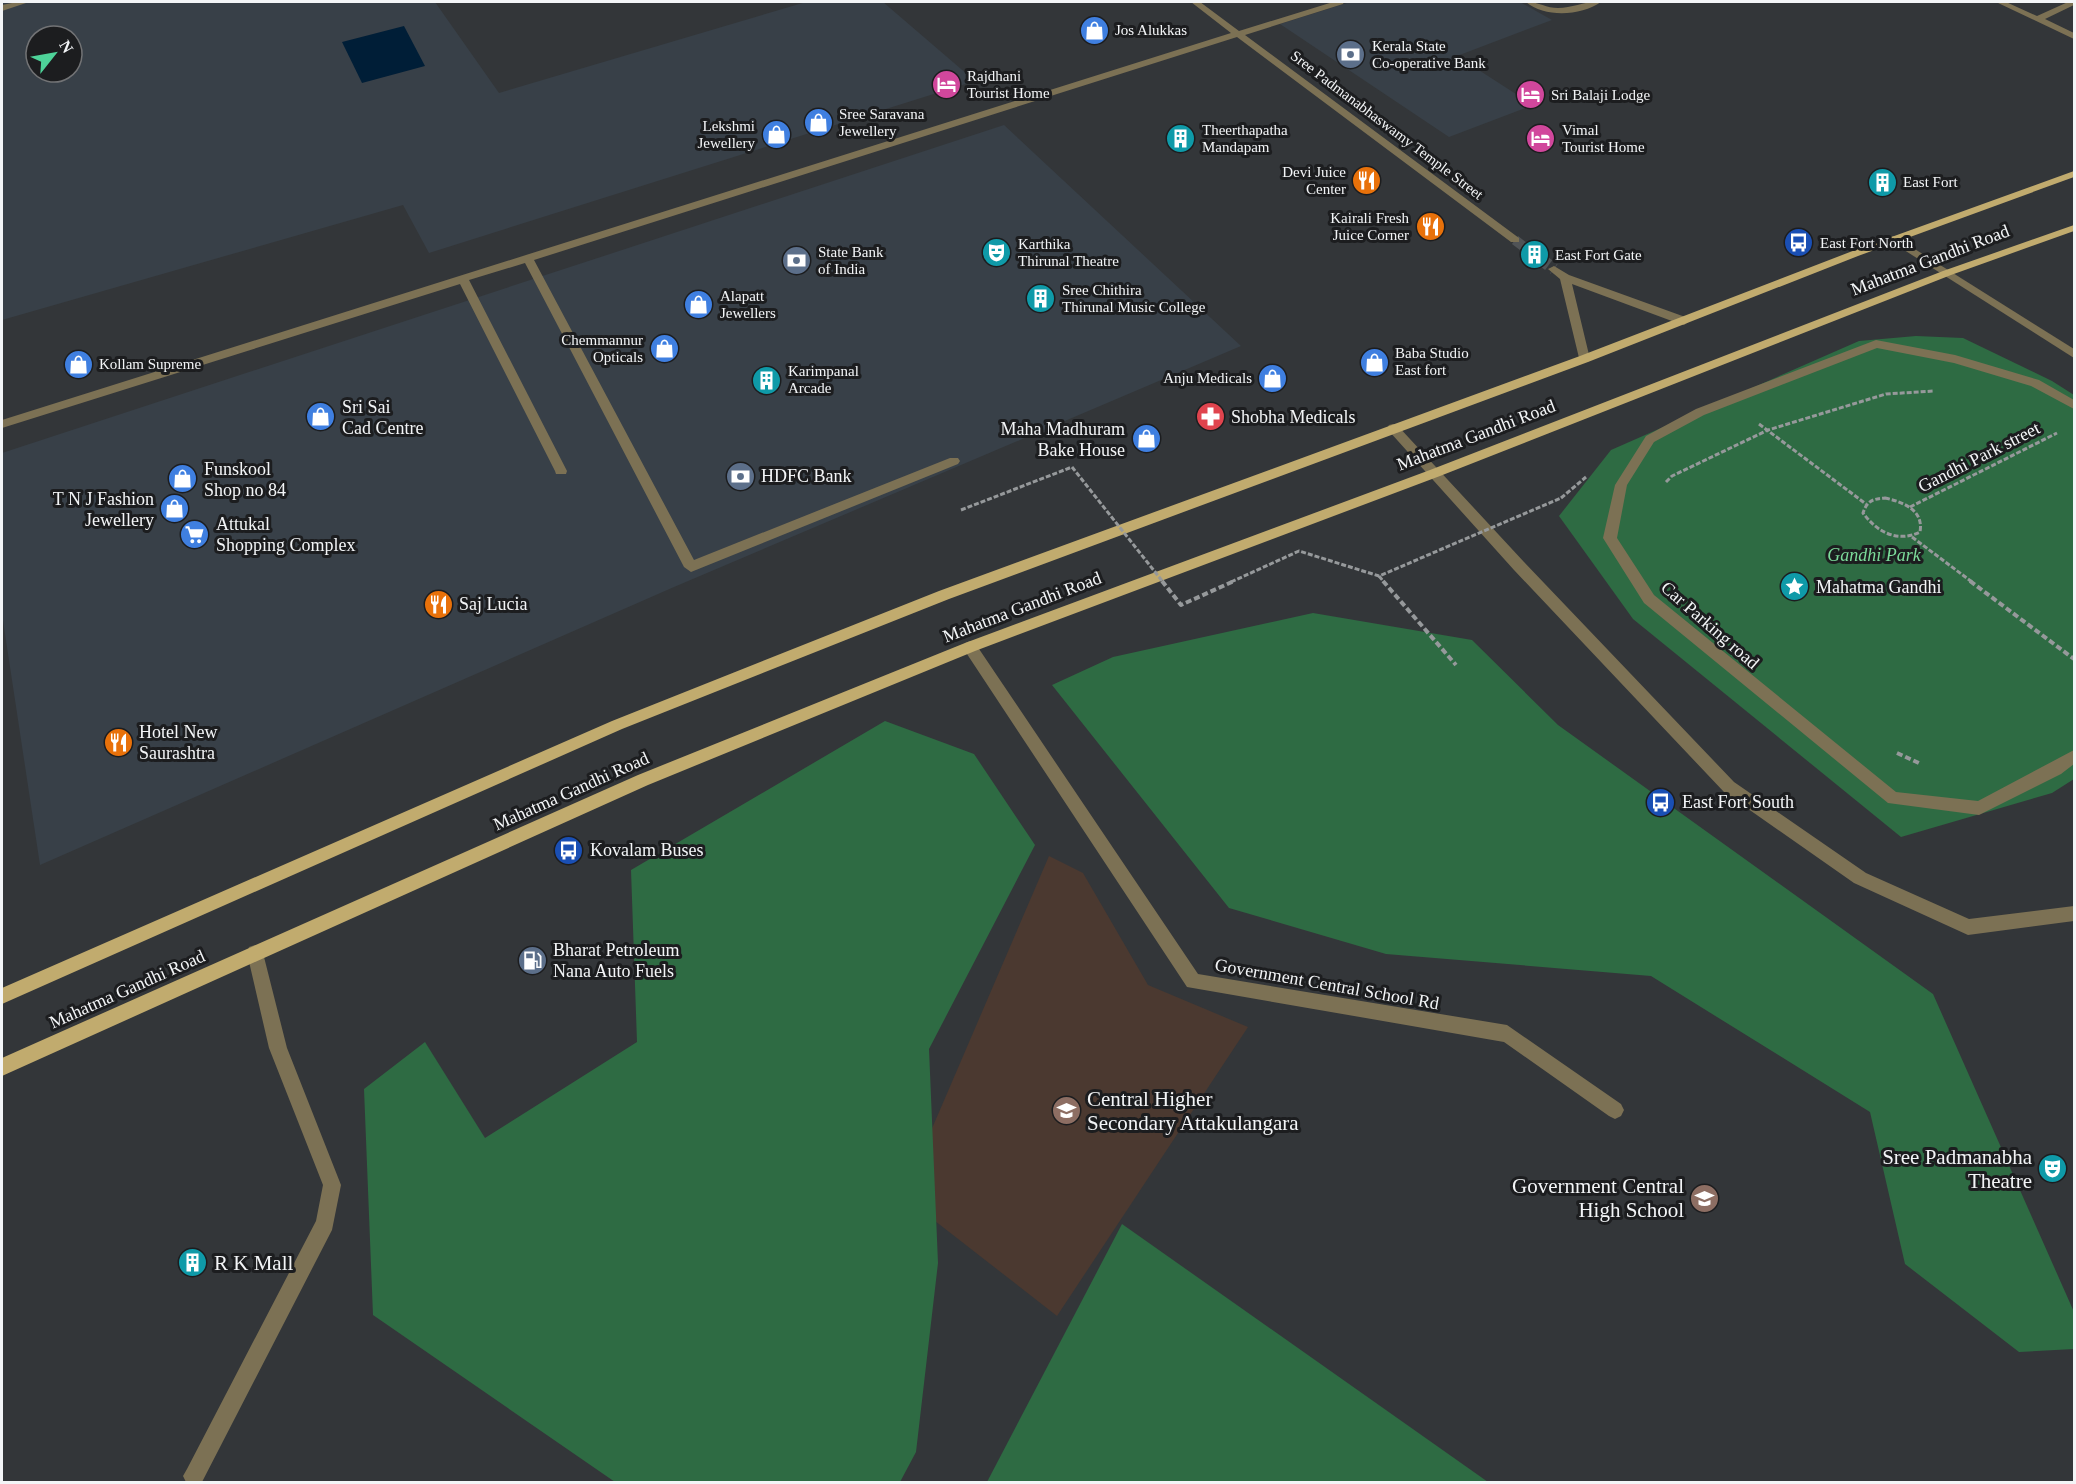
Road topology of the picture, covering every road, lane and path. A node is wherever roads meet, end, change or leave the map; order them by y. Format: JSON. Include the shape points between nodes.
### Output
{"nodes":[{"id":1,"x":25,"y":2,"type":"edge"},
{"id":2,"x":1195,"y":2,"type":"edge"},
{"id":3,"x":1340,"y":2,"type":"edge"},
{"id":4,"x":1530,"y":2,"type":"edge"},
{"id":5,"x":1597,"y":2,"type":"edge"},
{"id":6,"x":2000,"y":2,"type":"edge"},
{"id":7,"x":2074,"y":2,"type":"edge"},
{"id":8,"x":2,"y":8,"type":"edge"},
{"id":9,"x":2038,"y":19,"type":"junction"},
{"id":10,"x":1240,"y":34,"type":"junction"},
{"id":11,"x":2074,"y":36,"type":"edge"},
{"id":12,"x":2074,"y":174,"type":"edge"},
{"id":13,"x":2074,"y":228,"type":"edge"},
{"id":14,"x":1515,"y":240,"type":"tunnel mouth"},
{"id":15,"x":1894,"y":240,"type":"junction"},
{"id":16,"x":528,"y":258,"type":"junction"},
{"id":17,"x":1554,"y":269,"type":"tunnel mouth"},
{"id":18,"x":1947,"y":273,"type":"junction"},
{"id":19,"x":1565,"y":277,"type":"junction"},
{"id":20,"x":463,"y":279,"type":"junction"},
{"id":21,"x":1684,"y":321,"type":"junction"},
{"id":22,"x":2074,"y":354,"type":"edge"},
{"id":23,"x":1584,"y":359,"type":"junction"},
{"id":24,"x":1935,"y":391,"type":"dead end"},
{"id":25,"x":1728,"y":400,"type":"junction"},
{"id":26,"x":2074,"y":405,"type":"edge"},
{"id":27,"x":2,"y":424,"type":"edge"},
{"id":28,"x":1393,"y":428,"type":"junction"},
{"id":29,"x":2051,"y":428,"type":"dead end"},
{"id":30,"x":1768,"y":430,"type":"junction"},
{"id":31,"x":954,"y":461,"type":"dead end"},
{"id":32,"x":561,"y":471,"type":"dead end"},
{"id":33,"x":1591,"y":472,"type":"dead end"},
{"id":34,"x":1435,"y":473,"type":"junction"},
{"id":35,"x":1665,"y":483,"type":"dead end"},
{"id":36,"x":1562,"y":498,"type":"joint"},
{"id":37,"x":1866,"y":504,"type":"junction"},
{"id":38,"x":1910,"y":507,"type":"junction"},
{"id":39,"x":961,"y":510,"type":"dead end"},
{"id":40,"x":1912,"y":537,"type":"junction"},
{"id":41,"x":1379,"y":576,"type":"junction"},
{"id":42,"x":970,"y":647,"type":"junction"},
{"id":43,"x":2074,"y":659,"type":"edge"},
{"id":44,"x":1456,"y":665,"type":"dead end"},
{"id":45,"x":1888,"y":748,"type":"dead end"},
{"id":46,"x":2074,"y":756,"type":"edge"},
{"id":47,"x":1929,"y":765,"type":"dead end"},
{"id":48,"x":2074,"y":914,"type":"edge"},
{"id":49,"x":255,"y":954,"type":"junction"},
{"id":50,"x":2,"y":996,"type":"edge"},
{"id":51,"x":2,"y":1067,"type":"edge"},
{"id":52,"x":1615,"y":1110,"type":"dead end"},
{"id":53,"x":194,"y":1476,"type":"dead end"}],
"edges":[{"from":1,"to":8,"type":"street"},
{"from":2,"to":10,"type":"street","name":"Sree Padmanabhaswamy Temple Street"},
{"from":3,"to":10,"type":"street"},
{"from":4,"to":5,"type":"street","via":[[1546,10],[1565,12]]},
{"from":6,"to":9,"type":"street"},
{"from":7,"to":9,"type":"street"},
{"from":9,"to":11,"type":"street"},
{"from":10,"to":14,"type":"street","name":"Sree Padmanabhaswamy Temple Street"},
{"from":10,"to":16,"type":"street"},
{"from":12,"to":15,"type":"main road","name":"Mahatma Gandhi Road"},
{"from":13,"to":18,"type":"main road","name":"Mahatma Gandhi Road"},
{"from":15,"to":18,"type":"street"},
{"from":15,"to":21,"type":"main road","name":"Mahatma Gandhi Road"},
{"from":16,"to":20,"type":"street"},
{"from":16,"to":31,"type":"street","via":[[691,567]]},
{"from":17,"to":19,"type":"street"},
{"from":18,"to":22,"type":"street"},
{"from":18,"to":34,"type":"main road","name":"Mahatma Gandhi Road"},
{"from":19,"to":21,"type":"street"},
{"from":19,"to":23,"type":"street"},
{"from":20,"to":27,"type":"street"},
{"from":20,"to":32,"type":"street"},
{"from":21,"to":23,"type":"main road","name":"Mahatma Gandhi Road"},
{"from":23,"to":28,"type":"main road","name":"Mahatma Gandhi Road"},
{"from":24,"to":30,"type":"path","via":[[1886,394]]},
{"from":25,"to":26,"type":"street","name":"Car Parking road","via":[[1876,344],[1956,359],[2035,383]]},
{"from":25,"to":30,"type":"path"},
{"from":25,"to":46,"type":"street","name":"Car Parking road","via":[[1650,439],[1621,485],[1610,538],[1649,599],[1893,798],[1979,808]]},
{"from":28,"to":34,"type":"street"},
{"from":28,"to":50,"type":"main road","name":"Mahatma Gandhi Road","via":[[944,595],[617,725]]},
{"from":29,"to":38,"type":"path","name":"Gandhi Park street","via":[[2061,432]]},
{"from":30,"to":35,"type":"path","via":[[1672,476]]},
{"from":30,"to":37,"type":"path"},
{"from":33,"to":36,"type":"path"},
{"from":34,"to":42,"type":"main road","name":"Mahatma Gandhi Road"},
{"from":34,"to":48,"type":"street","via":[[1729,787],[1860,878],[1968,927]]},
{"from":36,"to":41,"type":"path","bridge":true},
{"from":37,"to":38,"type":"path","via":[[1885,498]]},
{"from":37,"to":40,"type":"path","via":[[1863,513],[1870,524],[1899,538]]},
{"from":38,"to":40,"type":"path","via":[[1923,524]]},
{"from":39,"to":41,"type":"path","bridge":true,"via":[[1072,467],[1181,605],[1299,551]]},
{"from":40,"to":43,"type":"path"},
{"from":41,"to":44,"type":"path"},
{"from":42,"to":49,"type":"main road","name":"Mahatma Gandhi Road","via":[[643,780]]},
{"from":42,"to":52,"type":"street","name":"Government Central School Rd","via":[[1193,981],[1507,1034]]},
{"from":45,"to":47,"type":"path"},
{"from":49,"to":51,"type":"main road","name":"Mahatma Gandhi Road"},
{"from":49,"to":53,"type":"street","via":[[278,1048],[332,1185],[325,1223]]}]}
